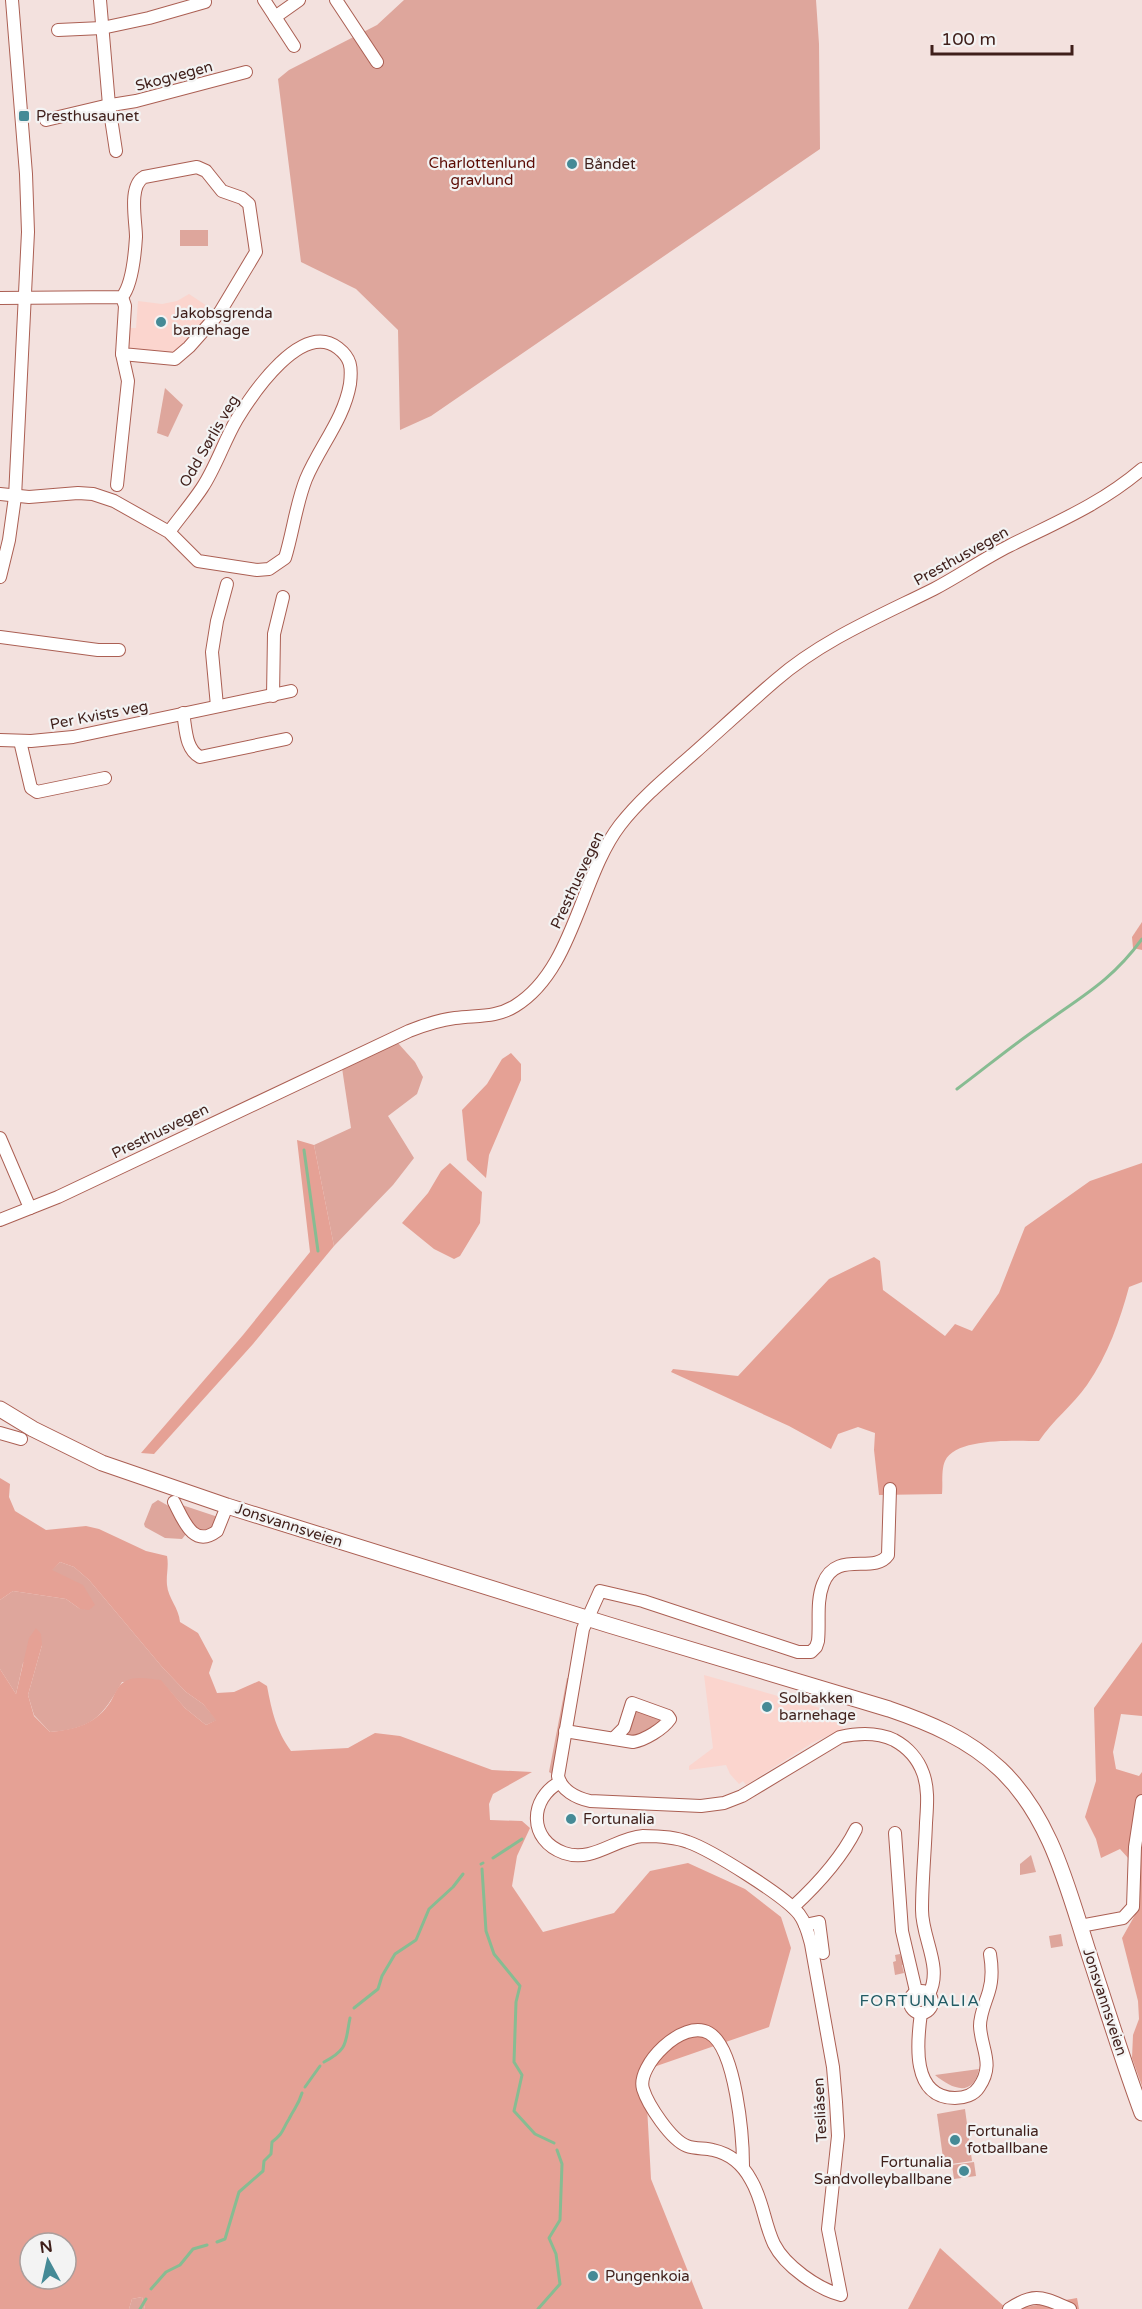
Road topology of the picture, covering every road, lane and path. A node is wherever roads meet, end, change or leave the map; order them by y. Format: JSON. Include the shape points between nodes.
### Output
{"nodes":[{"id":1,"x":12,"y":0,"type":"edge"},
{"id":2,"x":100,"y":0,"type":"edge"},
{"id":3,"x":264,"y":0,"type":"edge"},
{"id":4,"x":299,"y":0,"type":"edge"},
{"id":5,"x":336,"y":0,"type":"edge"},
{"id":6,"x":205,"y":2,"type":"dead end"},
{"id":7,"x":275,"y":17,"type":"junction"},
{"id":8,"x":102,"y":28,"type":"junction"},
{"id":9,"x":58,"y":30,"type":"dead end"},
{"id":10,"x":294,"y":46,"type":"dead end"},
{"id":11,"x":377,"y":62,"type":"dead end"},
{"id":12,"x":246,"y":72,"type":"dead end"},
{"id":13,"x":109,"y":105,"type":"junction"},
{"id":14,"x":46,"y":120,"type":"dead end"},
{"id":15,"x":116,"y":151,"type":"dead end"},
{"id":16,"x":24,"y":297,"type":"junction"},
{"id":17,"x":122,"y":297,"type":"junction"},
{"id":18,"x":0,"y":298,"type":"edge"},
{"id":19,"x":122,"y":354,"type":"junction"},
{"id":20,"x":1142,"y":469,"type":"edge"},
{"id":21,"x":117,"y":485,"type":"dead end"},
{"id":22,"x":0,"y":494,"type":"edge"},
{"id":23,"x":15,"y":497,"type":"junction"},
{"id":24,"x":169,"y":532,"type":"junction"},
{"id":25,"x":0,"y":577,"type":"edge"},
{"id":26,"x":227,"y":584,"type":"dead end"},
{"id":27,"x":283,"y":597,"type":"dead end"},
{"id":28,"x":0,"y":637,"type":"edge"},
{"id":29,"x":119,"y":650,"type":"dead end"},
{"id":30,"x":291,"y":691,"type":"dead end"},
{"id":31,"x":273,"y":696,"type":"junction"},
{"id":32,"x":217,"y":706,"type":"junction"},
{"id":33,"x":183,"y":713,"type":"junction"},
{"id":34,"x":0,"y":740,"type":"edge"},
{"id":35,"x":286,"y":740,"type":"dead end"},
{"id":36,"x":20,"y":741,"type":"junction"},
{"id":37,"x":105,"y":778,"type":"dead end"},
{"id":38,"x":0,"y":1138,"type":"edge"},
{"id":39,"x":30,"y":1208,"type":"junction"},
{"id":40,"x":0,"y":1220,"type":"edge"},
{"id":41,"x":0,"y":1409,"type":"edge"},
{"id":42,"x":0,"y":1433,"type":"edge"},
{"id":43,"x":21,"y":1438,"type":"dead end"},
{"id":44,"x":890,"y":1489,"type":"dead end"},
{"id":45,"x":174,"y":1502,"type":"dead end"},
{"id":46,"x":227,"y":1506,"type":"junction"},
{"id":47,"x":587,"y":1618,"type":"junction"},
{"id":48,"x":566,"y":1731,"type":"junction"},
{"id":49,"x":613,"y":1739,"type":"dead end"},
{"id":50,"x":560,"y":1782,"type":"junction"},
{"id":51,"x":1142,"y":1801,"type":"edge"},
{"id":52,"x":856,"y":1829,"type":"dead end"},
{"id":53,"x":895,"y":1833,"type":"dead end"},
{"id":54,"x":793,"y":1907,"type":"junction"},
{"id":55,"x":805,"y":1925,"type":"junction"},
{"id":56,"x":1080,"y":1926,"type":"junction"},
{"id":57,"x":823,"y":1953,"type":"dead end"},
{"id":58,"x":990,"y":1954,"type":"dead end"},
{"id":59,"x":916,"y":1991,"type":"junction"},
{"id":60,"x":929,"y":1994,"type":"junction"},
{"id":61,"x":921,"y":2013,"type":"junction"},
{"id":62,"x":1142,"y":2113,"type":"edge"},
{"id":63,"x":743,"y":2166,"type":"junction"},
{"id":64,"x":1009,"y":2309,"type":"edge"},
{"id":65,"x":1070,"y":2309,"type":"edge"}],
"edges":[{"from":1,"to":16,"type":"street","via":[[28,211]]},
{"from":2,"to":8,"type":"street"},
{"from":3,"to":7,"type":"street"},
{"from":4,"to":7,"type":"street"},
{"from":5,"to":11,"type":"street"},
{"from":6,"to":8,"type":"street"},
{"from":7,"to":10,"type":"street"},
{"from":8,"to":9,"type":"street"},
{"from":8,"to":13,"type":"street"},
{"from":12,"to":13,"type":"street","name":"Skogvegen"},
{"from":13,"to":14,"type":"street","name":"Skogvegen"},
{"from":13,"to":15,"type":"street"},
{"from":16,"to":17,"type":"street"},
{"from":16,"to":18,"type":"street"},
{"from":16,"to":23,"type":"street"},
{"from":17,"to":19,"type":"street"},
{"from":17,"to":19,"type":"street","via":[[134,258],[134,207],[140,180],[197,167],[206,171],[222,192],[249,204],[256,252],[220,312],[176,359]]},
{"from":19,"to":21,"type":"street","via":[[128,381]]},
{"from":20,"to":39,"type":"street","name":"Presthusvegen","via":[[1089,507],[842,635],[777,679],[651,792],[620,826],[549,971],[516,1006],[502,1013],[431,1022],[408,1031]]},
{"from":22,"to":23,"type":"street","name":"Odd Sørlis veg"},
{"from":23,"to":24,"type":"street","name":"Odd Sørlis veg","via":[[93,494],[114,501]]},
{"from":23,"to":25,"type":"street"},
{"from":24,"to":24,"type":"street","name":"Odd Sørlis veg","via":[[198,561],[257,570],[268,569],[285,558],[306,478],[340,416],[350,386],[348,356],[335,345],[310,342],[273,371],[237,419],[202,488]]},
{"from":26,"to":32,"type":"street","via":[[212,652]]},
{"from":27,"to":31,"type":"street","via":[[274,634]]},
{"from":28,"to":29,"type":"street"},
{"from":30,"to":31,"type":"street","name":"Per Kvists veg"},
{"from":31,"to":32,"type":"street","name":"Per Kvists veg"},
{"from":32,"to":33,"type":"street","name":"Per Kvists veg"},
{"from":33,"to":35,"type":"street","via":[[190,748],[200,757]]},
{"from":33,"to":36,"type":"street","name":"Per Kvists veg","via":[[73,737]]},
{"from":34,"to":36,"type":"street","name":"Per Kvists veg"},
{"from":36,"to":37,"type":"street","via":[[31,788],[37,792]]},
{"from":38,"to":39,"type":"street"},
{"from":39,"to":40,"type":"street","name":"Presthusvegen"},
{"from":41,"to":46,"type":"main road","name":"Jonsvannsveien","via":[[102,1462]]},
{"from":42,"to":43,"type":"street"},
{"from":44,"to":47,"type":"street","via":[[888,1555],[878,1562],[843,1565],[829,1574],[821,1589],[818,1641],[811,1652],[798,1652],[608,1592],[600,1591]]},
{"from":45,"to":46,"type":"street","via":[[190,1531],[200,1537],[217,1531]]},
{"from":46,"to":47,"type":"main road","name":"Jonsvannsveien"},
{"from":47,"to":48,"type":"street"},
{"from":47,"to":56,"type":"main road","name":"Jonsvannsveien","via":[[889,1709],[966,1743],[1001,1769],[1032,1808],[1056,1856]]},
{"from":48,"to":49,"type":"street"},
{"from":48,"to":50,"type":"street","via":[[558,1770]]},
{"from":50,"to":54,"type":"street","name":"Tesliåsen","via":[[545,1792],[537,1818],[546,1841],[564,1853],[589,1855],[642,1836],[686,1841],[709,1851]]},
{"from":50,"to":60,"type":"street","via":[[572,1794],[590,1801],[712,1805],[742,1796],[840,1737],[873,1734],[899,1743],[919,1764],[927,1792],[922,1910],[935,1972]]},
{"from":51,"to":56,"type":"street","via":[[1135,1847],[1133,1907],[1123,1918]]},
{"from":52,"to":54,"type":"street","via":[[847,1847]]},
{"from":53,"to":59,"type":"street","via":[[902,1931]]},
{"from":54,"to":55,"type":"street","name":"Tesliåsen"},
{"from":55,"to":57,"type":"street","name":"Tesliåsen","via":[[819,1922]]},
{"from":55,"to":63,"type":"street","name":"Tesliåsen","via":[[833,2067],[838,2136],[828,2229],[841,2295],[808,2280],[779,2251],[757,2190]]},
{"from":56,"to":62,"type":"main road","name":"Jonsvannsveien"},
{"from":58,"to":61,"type":"street","via":[[991,1981],[980,2025],[987,2061],[976,2091],[961,2098],[948,2098],[927,2085],[917,2050]]},
{"from":59,"to":60,"type":"street"},
{"from":59,"to":61,"type":"street","via":[[910,2004]]},
{"from":60,"to":61,"type":"street","via":[[932,2005]]},
{"from":63,"to":63,"type":"street","via":[[741,2119],[726,2059],[716,2038],[700,2029],[672,2038],[657,2053],[644,2077],[643,2088],[664,2125],[679,2141],[722,2153]]},
{"from":64,"to":65,"type":"street","via":[[1031,2297],[1044,2297]]}]}
